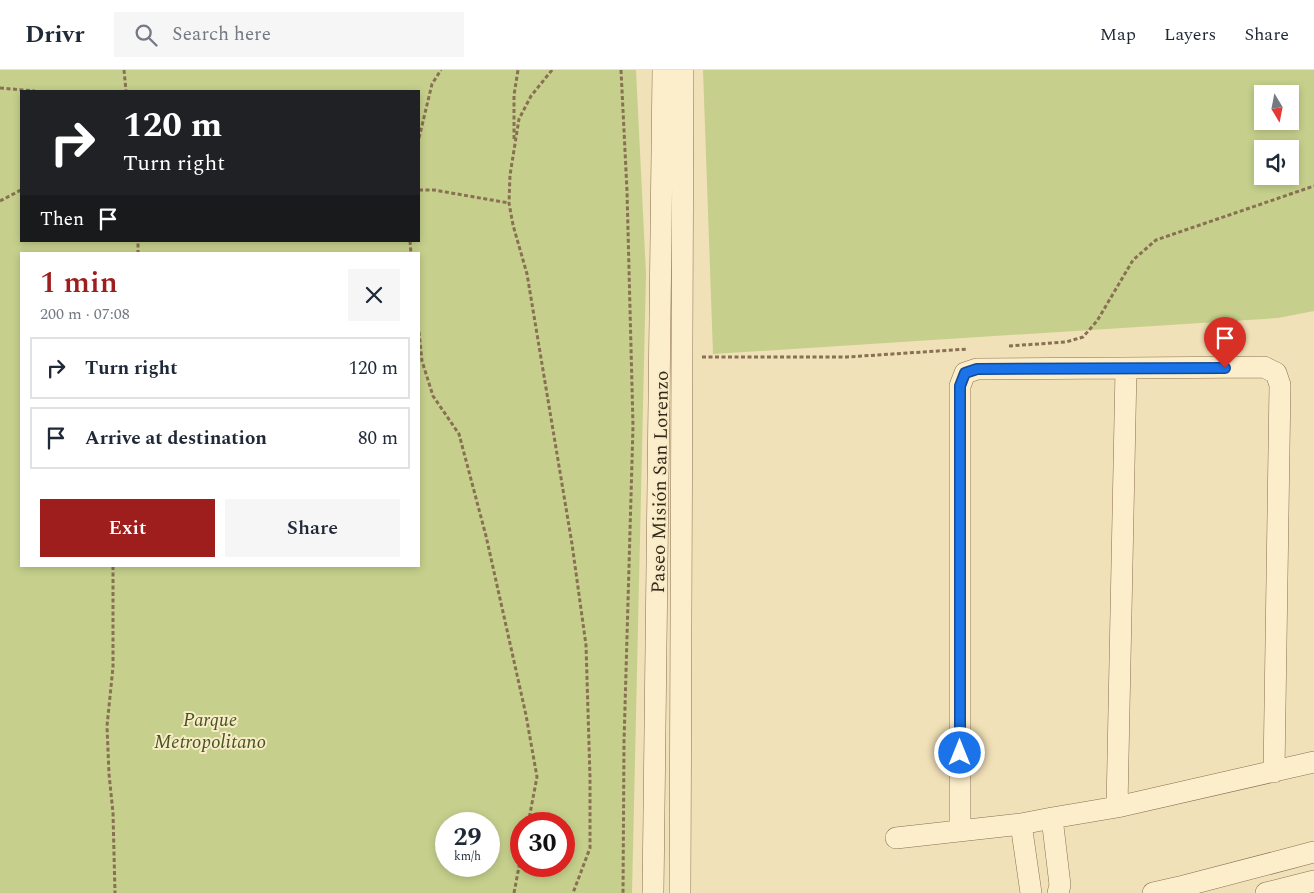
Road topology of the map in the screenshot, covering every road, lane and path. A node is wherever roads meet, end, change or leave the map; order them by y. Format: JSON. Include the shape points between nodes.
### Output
{"nodes":[{"id":1,"x":124,"y":70,"type":"edge"},
{"id":2,"x":441,"y":70,"type":"edge"},
{"id":3,"x":518,"y":70,"type":"edge"},
{"id":4,"x":552,"y":70,"type":"edge"},
{"id":5,"x":622,"y":70,"type":"edge"},
{"id":6,"x":663,"y":70,"type":"edge"},
{"id":7,"x":683,"y":70,"type":"edge"},
{"id":8,"x":0,"y":88,"type":"edge"},
{"id":9,"x":23,"y":90,"type":"edge"},
{"id":10,"x":126,"y":90,"type":"edge"},
{"id":11,"x":420,"y":134,"type":"edge"},
{"id":12,"x":514,"y":150,"type":"junction"},
{"id":13,"x":1314,"y":186,"type":"edge"},
{"id":14,"x":420,"y":190,"type":"edge"},
{"id":15,"x":20,"y":191,"type":"edge"},
{"id":16,"x":0,"y":201,"type":"edge"},
{"id":17,"x":509,"y":203,"type":"junction"},
{"id":18,"x":420,"y":342,"type":"edge"},
{"id":19,"x":1001,"y":346,"type":"dead end"},
{"id":20,"x":973,"y":348,"type":"dead end"},
{"id":21,"x":683,"y":357,"type":"junction"},
{"id":22,"x":1126,"y":369,"type":"junction"},
{"id":23,"x":113,"y":567,"type":"edge"},
{"id":24,"x":1314,"y":762,"type":"edge"},
{"id":25,"x":1274,"y":772,"type":"junction"},
{"id":26,"x":1117,"y":806,"type":"junction"},
{"id":27,"x":530,"y":812,"type":"edge"},
{"id":28,"x":1052,"y":818,"type":"junction"},
{"id":29,"x":1021,"y":824,"type":"junction"},
{"id":30,"x":960,"y":830,"type":"junction"},
{"id":31,"x":896,"y":838,"type":"dead end"},
{"id":32,"x":1314,"y":852,"type":"edge"},
{"id":33,"x":517,"y":877,"type":"edge"},
{"id":34,"x":1314,"y":881,"type":"edge"},
{"id":35,"x":115,"y":893,"type":"edge"},
{"id":36,"x":514,"y":893,"type":"edge"},
{"id":37,"x":573,"y":893,"type":"edge"},
{"id":38,"x":623,"y":893,"type":"edge"},
{"id":39,"x":653,"y":893,"type":"edge"},
{"id":40,"x":680,"y":893,"type":"edge"},
{"id":41,"x":1031,"y":893,"type":"edge"},
{"id":42,"x":1058,"y":893,"type":"edge"},
{"id":43,"x":1153,"y":893,"type":"edge"},
{"id":44,"x":1266,"y":893,"type":"edge"}],
"edges":[{"from":1,"to":10,"type":"path"},
{"from":2,"to":11,"type":"path","via":[[432,84]]},
{"from":3,"to":12,"type":"path","via":[[514,95]]},
{"from":4,"to":12,"type":"path","via":[[530,96],[519,120]]},
{"from":5,"to":38,"type":"path","via":[[633,426]]},
{"from":6,"to":39,"type":"street","name":"Paseo Misión San Lorenzo"},
{"from":7,"to":21,"type":"street","name":"Paseo Misión San Lorenzo"},
{"from":8,"to":9,"type":"path"},
{"from":12,"to":17,"type":"path"},
{"from":13,"to":19,"type":"path","via":[[1156,240],[1133,260],[1097,321],[1082,337],[1066,342]]},
{"from":14,"to":17,"type":"path"},
{"from":15,"to":16,"type":"path"},
{"from":17,"to":37,"type":"path","via":[[527,274],[586,645],[590,848]]},
{"from":18,"to":27,"type":"path","via":[[422,361],[433,396],[460,434],[486,536],[537,778]]},
{"from":20,"to":21,"type":"path","via":[[847,358]]},
{"from":21,"to":40,"type":"street","name":"Paseo Misión San Lorenzo"},
{"from":22,"to":25,"type":"street","via":[[1264,367],[1276,373],[1280,385]]},
{"from":22,"to":26,"type":"street"},
{"from":22,"to":30,"type":"street","via":[[977,369],[965,373],[960,386]]},
{"from":23,"to":35,"type":"path","via":[[112,667],[107,726]]},
{"from":24,"to":25,"type":"street"},
{"from":25,"to":26,"type":"street"},
{"from":26,"to":28,"type":"street"},
{"from":28,"to":29,"type":"street"},
{"from":28,"to":42,"type":"street","via":[[1060,885]]},
{"from":29,"to":30,"type":"street"},
{"from":29,"to":41,"type":"street"},
{"from":30,"to":31,"type":"street"},
{"from":32,"to":43,"type":"street"},
{"from":33,"to":36,"type":"path"},
{"from":34,"to":44,"type":"street"}]}
